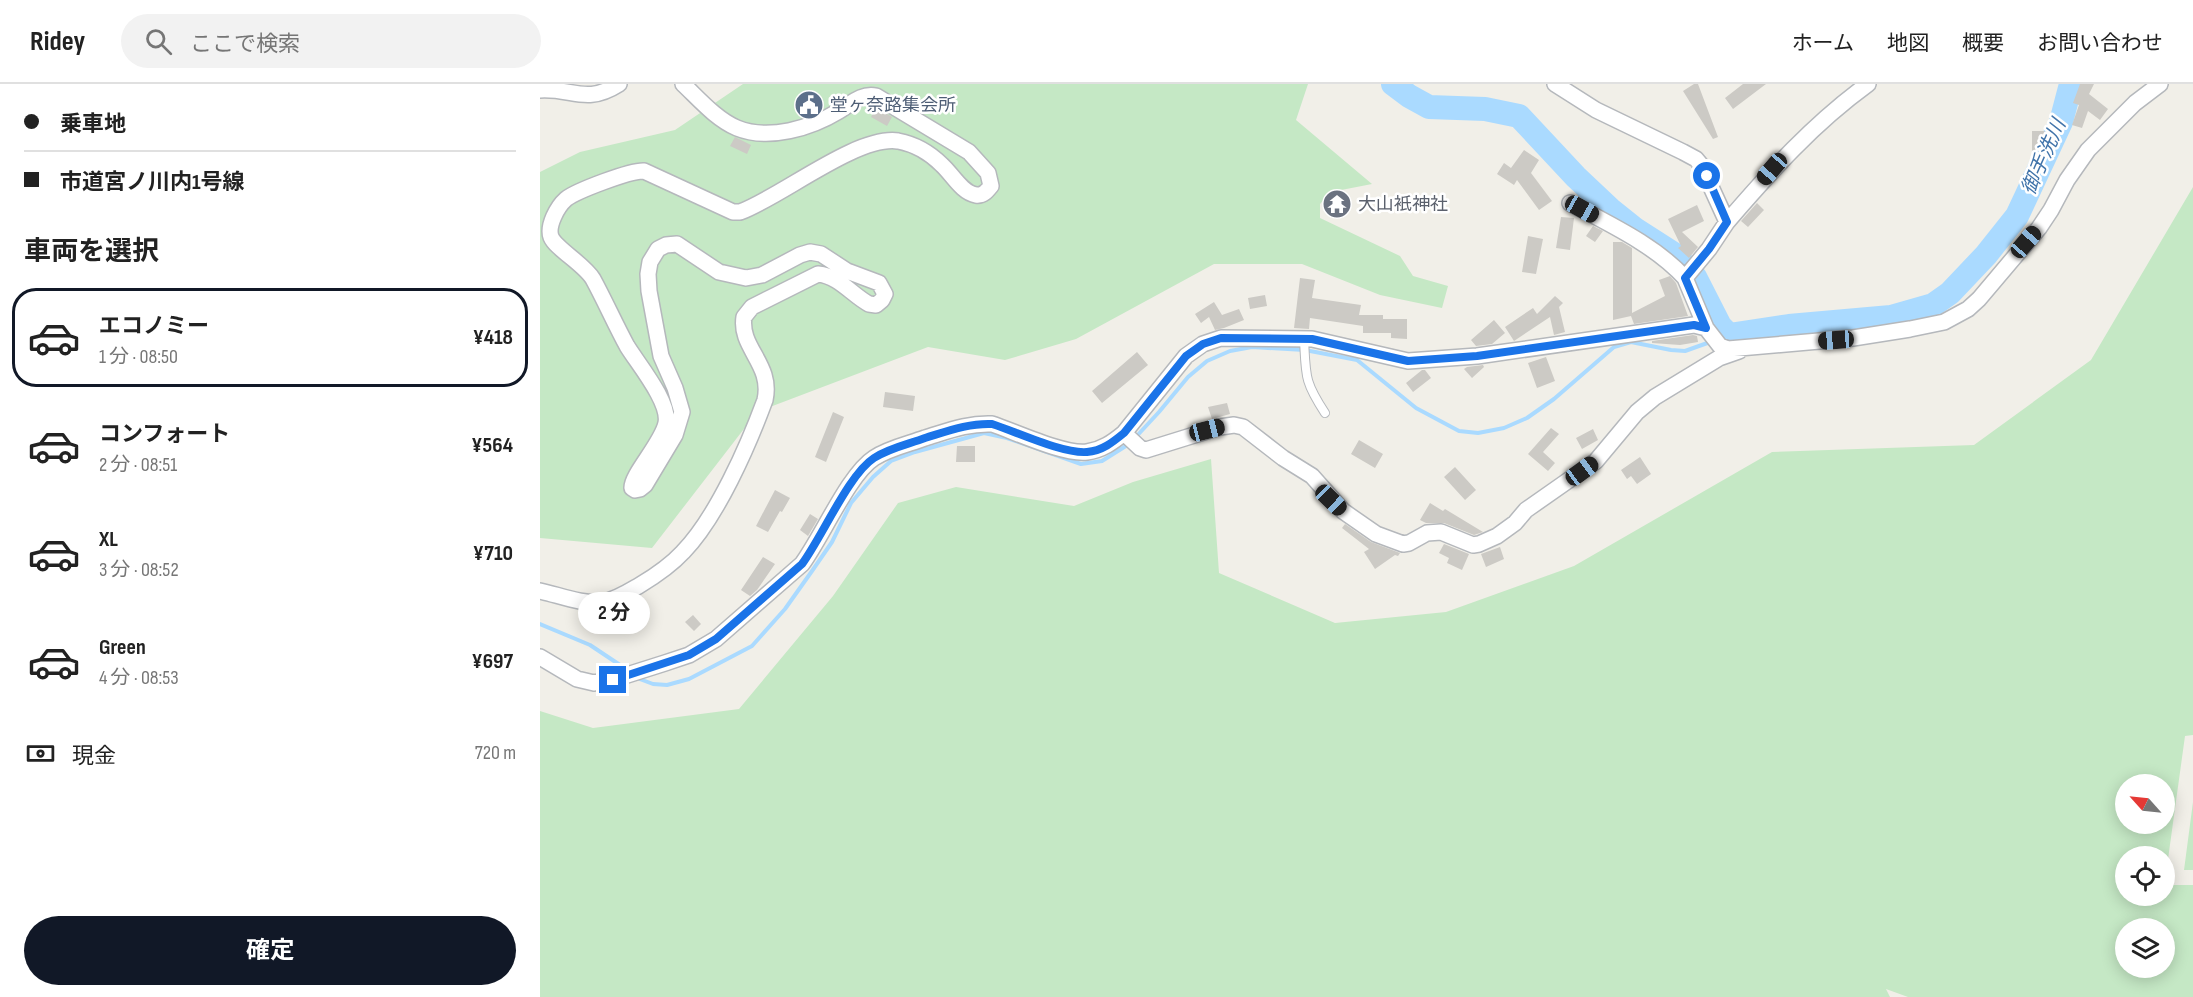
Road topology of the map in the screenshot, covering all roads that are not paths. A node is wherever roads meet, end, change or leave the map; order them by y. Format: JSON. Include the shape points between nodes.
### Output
{"nodes":[{"id":1,"x":619,"y":84,"type":"edge"},
{"id":2,"x":683,"y":84,"type":"edge"},
{"id":3,"x":871,"y":84,"type":"edge"},
{"id":4,"x":1555,"y":84,"type":"edge"},
{"id":5,"x":1868,"y":84,"type":"edge"},
{"id":6,"x":2160,"y":84,"type":"edge"},
{"id":7,"x":540,"y":90,"type":"edge"},
{"id":8,"x":881,"y":99,"type":"junction"},
{"id":9,"x":1570,"y":202,"type":"dead end"},
{"id":10,"x":1727,"y":222,"type":"junction"},
{"id":11,"x":1689,"y":274,"type":"junction"},
{"id":12,"x":1711,"y":335,"type":"junction"},
{"id":13,"x":1304,"y":342,"type":"junction"},
{"id":14,"x":1762,"y":345,"type":"junction"},
{"id":15,"x":1324,"y":413,"type":"dead end"},
{"id":16,"x":1129,"y":437,"type":"junction"},
{"id":17,"x":540,"y":591,"type":"edge"},
{"id":18,"x":540,"y":657,"type":"edge"}],
"edges":[{"from":1,"to":7,"type":"street","via":[[606,92],[588,95]]},
{"from":2,"to":8,"type":"street","via":[[725,121],[757,132],[815,125],[862,96]]},
{"from":3,"to":8,"type":"lane"},
{"from":4,"to":10,"type":"street","via":[[1596,110],[1695,159],[1707,176]]},
{"from":5,"to":10,"type":"street","via":[[1786,154]]},
{"from":6,"to":14,"type":"street","via":[[2088,150],[2039,228],[1968,309],[1944,322],[1910,329]]},
{"from":8,"to":17,"type":"street","via":[[969,152],[988,173],[988,190],[982,195],[969,192],[924,151],[914,145],[885,140],[826,165],[740,212],[637,171],[574,195],[559,208],[550,230],[551,238],[593,279],[667,415],[662,436],[633,479],[635,490],[645,485],[675,435],[682,412],[661,356],[650,291],[650,262],[658,249],[677,244],[709,267],[746,278],[800,255],[821,254],[847,271],[879,283],[885,294],[876,305],[869,304],[827,274],[818,274],[752,307],[744,317],[744,332],[765,373],[765,400],[703,527],[682,553],[621,596],[588,602]]},
{"from":9,"to":11,"type":"street"},
{"from":10,"to":11,"type":"street"},
{"from":11,"to":12,"type":"street"},
{"from":12,"to":13,"type":"street","via":[[1694,325],[1477,356],[1408,361]]},
{"from":12,"to":14,"type":"street","via":[[1722,348]]},
{"from":13,"to":15,"type":"lane","via":[[1308,385]]},
{"from":13,"to":16,"type":"street","via":[[1229,336],[1203,344],[1179,363]]},
{"from":14,"to":16,"type":"street","via":[[1724,355],[1655,397],[1637,412],[1596,461],[1526,510],[1497,536],[1473,545],[1441,532],[1427,533],[1403,544],[1376,534],[1343,511],[1312,476],[1234,424],[1146,450]]},
{"from":16,"to":18,"type":"street","via":[[1082,452],[992,424],[967,425],[929,437],[874,458],[866,465],[813,549],[791,575],[716,639],[689,655],[601,683],[568,675]]}]}
